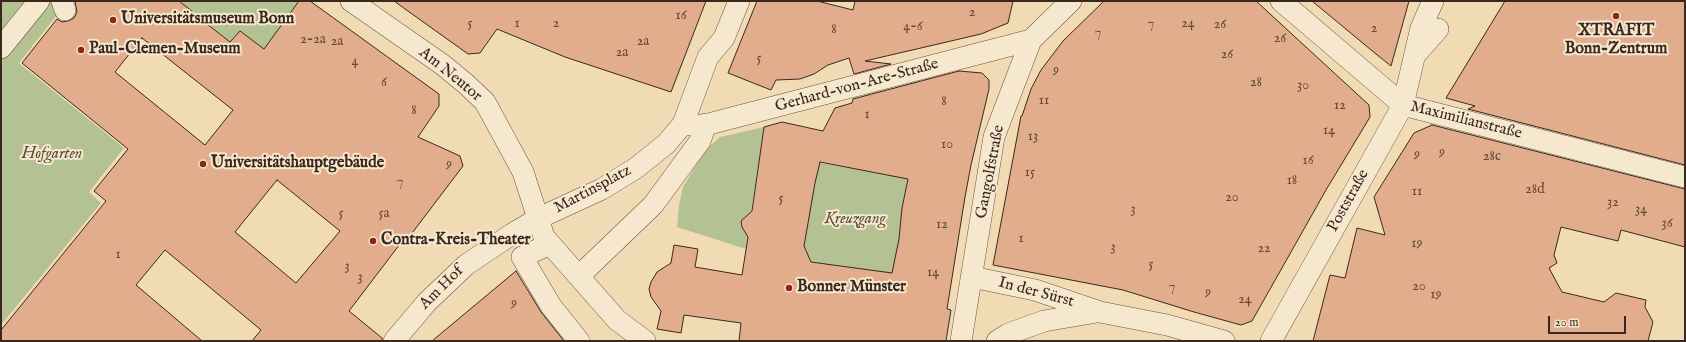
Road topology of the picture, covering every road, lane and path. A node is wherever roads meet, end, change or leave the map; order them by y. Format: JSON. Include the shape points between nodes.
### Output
{"nodes":[{"id":1,"x":39,"y":1,"type":"edge"},
{"id":2,"x":351,"y":1,"type":"edge"},
{"id":3,"x":739,"y":1,"type":"edge"},
{"id":4,"x":1071,"y":1,"type":"edge"},
{"id":5,"x":1281,"y":1,"type":"edge"},
{"id":6,"x":1433,"y":1,"type":"edge"},
{"id":7,"x":1438,"y":29,"type":"dead end"},
{"id":8,"x":1030,"y":40,"type":"junction"},
{"id":9,"x":1,"y":48,"type":"edge"},
{"id":10,"x":1414,"y":56,"type":"junction"},
{"id":11,"x":1403,"y":105,"type":"junction"},
{"id":12,"x":683,"y":124,"type":"junction"},
{"id":13,"x":706,"y":124,"type":"junction"},
{"id":14,"x":1685,"y":177,"type":"edge"},
{"id":15,"x":539,"y":218,"type":"junction"},
{"id":16,"x":550,"y":244,"type":"junction"},
{"id":17,"x":579,"y":276,"type":"junction"},
{"id":18,"x":972,"y":277,"type":"junction"},
{"id":19,"x":1100,"y":312,"type":"junction"},
{"id":20,"x":394,"y":341,"type":"edge"},
{"id":21,"x":579,"y":341,"type":"edge"},
{"id":22,"x":645,"y":341,"type":"edge"},
{"id":23,"x":961,"y":341,"type":"edge"},
{"id":24,"x":997,"y":341,"type":"edge"},
{"id":25,"x":1224,"y":341,"type":"edge"},
{"id":26,"x":1271,"y":341,"type":"edge"}],
"edges":[{"from":1,"to":9,"type":"street"},
{"from":2,"to":15,"type":"street","name":"Am Neutor","via":[[443,65],[485,102],[523,172]]},
{"from":3,"to":12,"type":"street","name":"Martinsplatz","via":[[724,38],[708,57]]},
{"from":4,"to":8,"type":"street","name":"Gangolfstraße"},
{"from":5,"to":11,"type":"street","name":"Maximilianstraße"},
{"from":6,"to":10,"type":"street","name":"Poststraße","via":[[1421,28]]},
{"from":7,"to":10,"type":"street","name":"Poststraße"},
{"from":8,"to":13,"type":"street","name":"Gerhard-von-Are-Straße"},
{"from":8,"to":18,"type":"street","name":"Gangolfstraße","via":[[994,137]]},
{"from":10,"to":11,"type":"street","name":"Poststraße"},
{"from":11,"to":14,"type":"street","name":"Maximilianstraße"},
{"from":11,"to":26,"type":"street","name":"Poststraße"},
{"from":12,"to":13,"type":"street","name":"Gerhard-von-Are-Straße"},
{"from":12,"to":15,"type":"street","name":"Martinsplatz","via":[[666,144],[636,168],[602,189]]},
{"from":13,"to":17,"type":"street","via":[[700,141],[652,205]]},
{"from":15,"to":16,"type":"street","name":"Martinsplatz","via":[[544,237]]},
{"from":15,"to":20,"type":"street","name":"Am Hof","via":[[466,265],[427,302]]},
{"from":16,"to":17,"type":"street","name":"Martinsplatz"},
{"from":16,"to":21,"type":"street","via":[[522,257],[551,306]]},
{"from":17,"to":22,"type":"street","name":"Martinsplatz","via":[[617,320]]},
{"from":18,"to":19,"type":"street","name":"In der Sürst","via":[[1036,290]]},
{"from":18,"to":23,"type":"street","name":"Gangolfstraße"},
{"from":19,"to":24,"type":"street","name":"In der Sürst","via":[[1044,321],[1008,334]]},
{"from":19,"to":25,"type":"street","name":"In der Sürst","via":[[1167,325]]}]}
